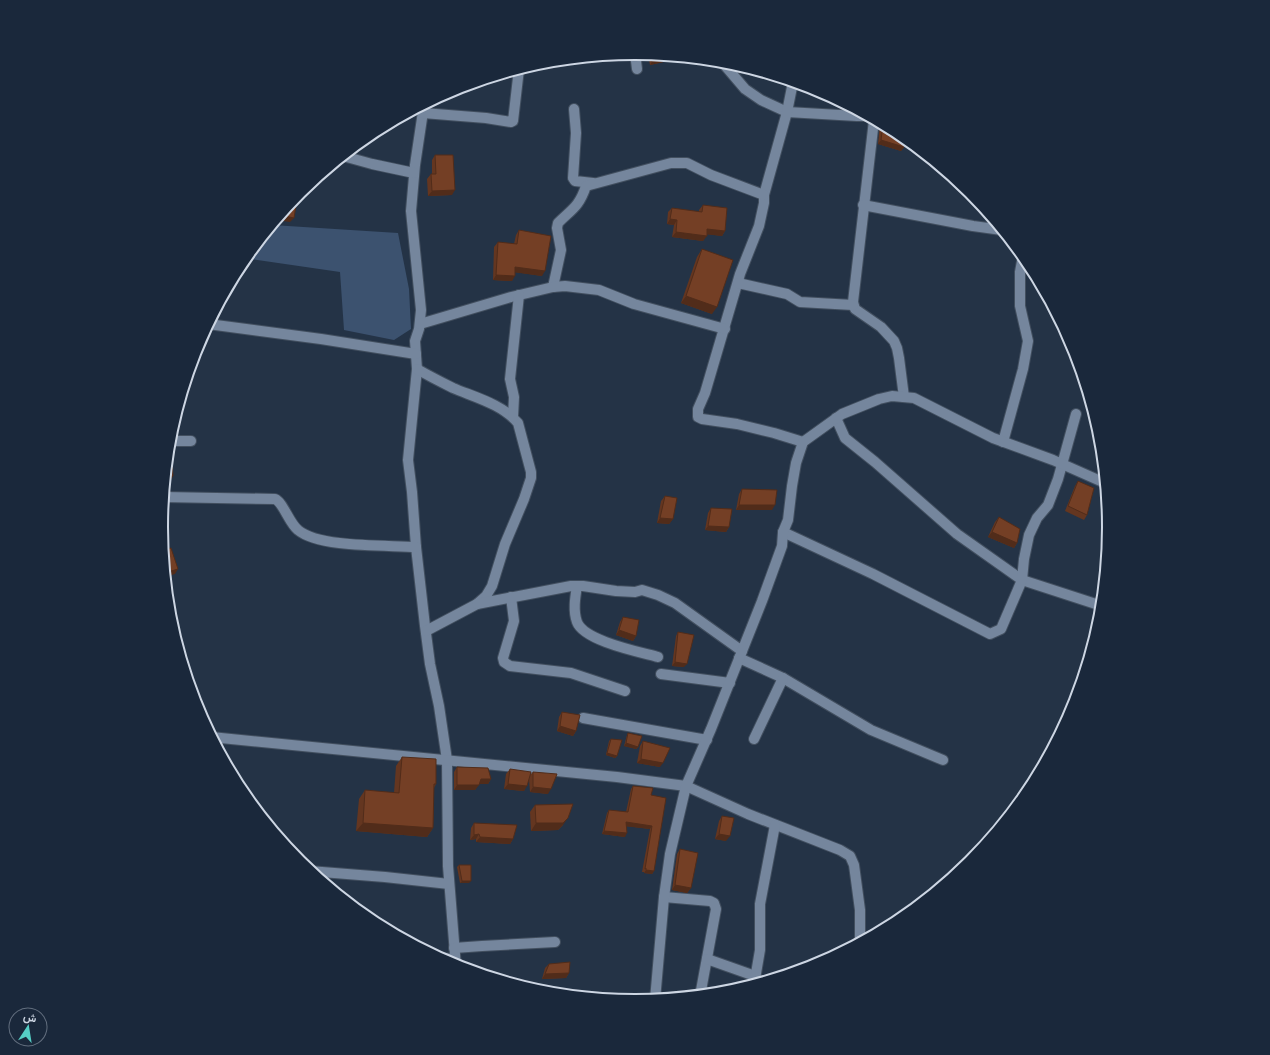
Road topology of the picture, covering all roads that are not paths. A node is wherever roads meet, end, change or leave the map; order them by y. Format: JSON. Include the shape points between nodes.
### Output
{"nodes":[{"id":1,"x":636,"y":60,"type":"edge"},
{"id":2,"x":637,"y":70,"type":"dead end"},
{"id":3,"x":728,"y":70,"type":"edge"},
{"id":4,"x":518,"y":75,"type":"edge"},
{"id":5,"x":792,"y":88,"type":"edge"},
{"id":6,"x":426,"y":109,"type":"edge"},
{"id":7,"x":574,"y":109,"type":"dead end"},
{"id":8,"x":423,"y":111,"type":"edge"},
{"id":9,"x":787,"y":112,"type":"junction"},
{"id":10,"x":856,"y":116,"type":"edge"},
{"id":11,"x":873,"y":126,"type":"edge"},
{"id":12,"x":351,"y":156,"type":"edge"},
{"id":13,"x":414,"y":172,"type":"junction"},
{"id":14,"x":594,"y":183,"type":"junction"},
{"id":15,"x":764,"y":195,"type":"junction"},
{"id":16,"x":863,"y":205,"type":"junction"},
{"id":17,"x":994,"y":229,"type":"edge"},
{"id":18,"x":1021,"y":264,"type":"edge"},
{"id":19,"x":738,"y":283,"type":"junction"},
{"id":20,"x":553,"y":287,"type":"junction"},
{"id":21,"x":519,"y":295,"type":"junction"},
{"id":22,"x":853,"y":305,"type":"junction"},
{"id":23,"x":420,"y":324,"type":"junction"},
{"id":24,"x":214,"y":325,"type":"edge"},
{"id":25,"x":725,"y":329,"type":"junction"},
{"id":26,"x":416,"y":354,"type":"junction"},
{"id":27,"x":417,"y":369,"type":"junction"},
{"id":28,"x":904,"y":397,"type":"junction"},
{"id":29,"x":1076,"y":414,"type":"dead end"},
{"id":30,"x":513,"y":417,"type":"junction"},
{"id":31,"x":836,"y":418,"type":"junction"},
{"id":32,"x":175,"y":441,"type":"edge"},
{"id":33,"x":191,"y":441,"type":"dead end"},
{"id":34,"x":803,"y":442,"type":"junction"},
{"id":35,"x":1003,"y":442,"type":"junction"},
{"id":36,"x":1063,"y":464,"type":"junction"},
{"id":37,"x":1100,"y":481,"type":"edge"},
{"id":38,"x":169,"y":497,"type":"edge"},
{"id":39,"x":783,"y":532,"type":"junction"},
{"id":40,"x":416,"y":546,"type":"junction"},
{"id":41,"x":1022,"y":580,"type":"junction"},
{"id":42,"x":576,"y":586,"type":"junction"},
{"id":43,"x":511,"y":597,"type":"junction"},
{"id":44,"x":477,"y":604,"type":"junction"},
{"id":45,"x":1096,"y":604,"type":"edge"},
{"id":46,"x":426,"y":632,"type":"junction"},
{"id":47,"x":741,"y":655,"type":"junction"},
{"id":48,"x":658,"y":657,"type":"dead end"},
{"id":49,"x":661,"y":674,"type":"dead end"},
{"id":50,"x":783,"y":678,"type":"junction"},
{"id":51,"x":730,"y":683,"type":"junction"},
{"id":52,"x":625,"y":691,"type":"dead end"},
{"id":53,"x":583,"y":718,"type":"dead end"},
{"id":54,"x":218,"y":738,"type":"edge"},
{"id":55,"x":754,"y":739,"type":"dead end"},
{"id":56,"x":707,"y":740,"type":"junction"},
{"id":57,"x":447,"y":760,"type":"junction"},
{"id":58,"x":943,"y":760,"type":"dead end"},
{"id":59,"x":686,"y":786,"type":"junction"},
{"id":60,"x":775,"y":824,"type":"junction"},
{"id":61,"x":319,"y":872,"type":"edge"},
{"id":62,"x":449,"y":884,"type":"junction"},
{"id":63,"x":664,"y":897,"type":"junction"},
{"id":64,"x":860,"y":937,"type":"edge"},
{"id":65,"x":556,"y":942,"type":"dead end"},
{"id":66,"x":454,"y":948,"type":"junction"},
{"id":67,"x":455,"y":959,"type":"edge"},
{"id":68,"x":707,"y":959,"type":"junction"},
{"id":69,"x":754,"y":980,"type":"edge"},
{"id":70,"x":701,"y":990,"type":"edge"},
{"id":71,"x":655,"y":994,"type":"edge"}],
"edges":[{"from":1,"to":2,"type":"street"},
{"from":3,"to":9,"type":"street","via":[[745,89]]},
{"from":4,"to":6,"type":"street","via":[[511,122]]},
{"from":5,"to":9,"type":"street"},
{"from":7,"to":14,"type":"street","via":[[576,133],[573,178],[575,181]]},
{"from":8,"to":13,"type":"street"},
{"from":9,"to":10,"type":"street"},
{"from":9,"to":15,"type":"street"},
{"from":11,"to":16,"type":"street"},
{"from":12,"to":13,"type":"street","via":[[372,164]]},
{"from":13,"to":23,"type":"street","via":[[411,211],[421,310]]},
{"from":14,"to":15,"type":"street","via":[[671,163],[687,163],[711,176]]},
{"from":14,"to":20,"type":"street","via":[[586,186],[574,209],[558,223],[562,250]]},
{"from":15,"to":19,"type":"street","via":[[759,226]]},
{"from":16,"to":17,"type":"street"},
{"from":16,"to":22,"type":"street"},
{"from":18,"to":35,"type":"street","via":[[1020,306],[1028,341]]},
{"from":19,"to":22,"type":"street","via":[[787,294],[800,302]]},
{"from":19,"to":25,"type":"street"},
{"from":20,"to":21,"type":"street"},
{"from":20,"to":25,"type":"street","via":[[572,286],[598,290],[634,304]]},
{"from":21,"to":23,"type":"street"},
{"from":21,"to":30,"type":"street","via":[[510,379],[514,397]]},
{"from":22,"to":28,"type":"street","via":[[894,341]]},
{"from":23,"to":26,"type":"street","via":[[415,341]]},
{"from":24,"to":26,"type":"street"},
{"from":25,"to":34,"type":"street","via":[[698,409],[698,416]]},
{"from":26,"to":27,"type":"street"},
{"from":27,"to":30,"type":"street","via":[[492,404]]},
{"from":27,"to":40,"type":"street","via":[[408,460]]},
{"from":28,"to":31,"type":"street","via":[[878,399]]},
{"from":28,"to":35,"type":"street","via":[[919,401]]},
{"from":29,"to":36,"type":"street"},
{"from":30,"to":44,"type":"street","via":[[518,422],[531,478],[505,544],[492,586]]},
{"from":31,"to":34,"type":"street"},
{"from":31,"to":41,"type":"street","via":[[845,438],[956,534]]},
{"from":32,"to":33,"type":"street"},
{"from":34,"to":39,"type":"street","via":[[796,463],[788,520]]},
{"from":35,"to":36,"type":"street"},
{"from":36,"to":37,"type":"street"},
{"from":36,"to":41,"type":"street","via":[[1048,504],[1037,518],[1029,535]]},
{"from":38,"to":40,"type":"street","via":[[275,499],[280,502],[289,520],[310,538],[328,543]]},
{"from":39,"to":41,"type":"street","via":[[873,574],[990,634],[1001,628]]},
{"from":39,"to":47,"type":"street","via":[[782,546]]},
{"from":40,"to":46,"type":"street"},
{"from":41,"to":45,"type":"street"},
{"from":42,"to":43,"type":"street"},
{"from":42,"to":47,"type":"street","via":[[616,591],[642,590],[658,595],[675,603]]},
{"from":42,"to":48,"type":"street","via":[[578,624],[587,633],[605,642]]},
{"from":43,"to":44,"type":"street"},
{"from":43,"to":52,"type":"street","via":[[514,620],[504,662],[510,666],[571,673]]},
{"from":44,"to":46,"type":"street"},
{"from":46,"to":57,"type":"street"},
{"from":47,"to":50,"type":"street"},
{"from":47,"to":51,"type":"street"},
{"from":49,"to":51,"type":"street"},
{"from":50,"to":55,"type":"street"},
{"from":50,"to":58,"type":"street","via":[[871,730]]},
{"from":51,"to":56,"type":"street"},
{"from":53,"to":56,"type":"street"},
{"from":54,"to":57,"type":"street"},
{"from":56,"to":59,"type":"street"},
{"from":57,"to":59,"type":"street"},
{"from":57,"to":62,"type":"street"},
{"from":59,"to":60,"type":"street"},
{"from":59,"to":63,"type":"street","via":[[670,854]]},
{"from":60,"to":64,"type":"street","via":[[850,856],[854,866],[860,910]]},
{"from":60,"to":69,"type":"street","via":[[760,904],[760,950]]},
{"from":61,"to":62,"type":"street"},
{"from":62,"to":66,"type":"street"},
{"from":63,"to":68,"type":"street","via":[[710,900],[714,903],[716,909]]},
{"from":63,"to":71,"type":"street"},
{"from":65,"to":66,"type":"street"},
{"from":66,"to":67,"type":"street"},
{"from":68,"to":69,"type":"street"},
{"from":68,"to":70,"type":"street"}]}
